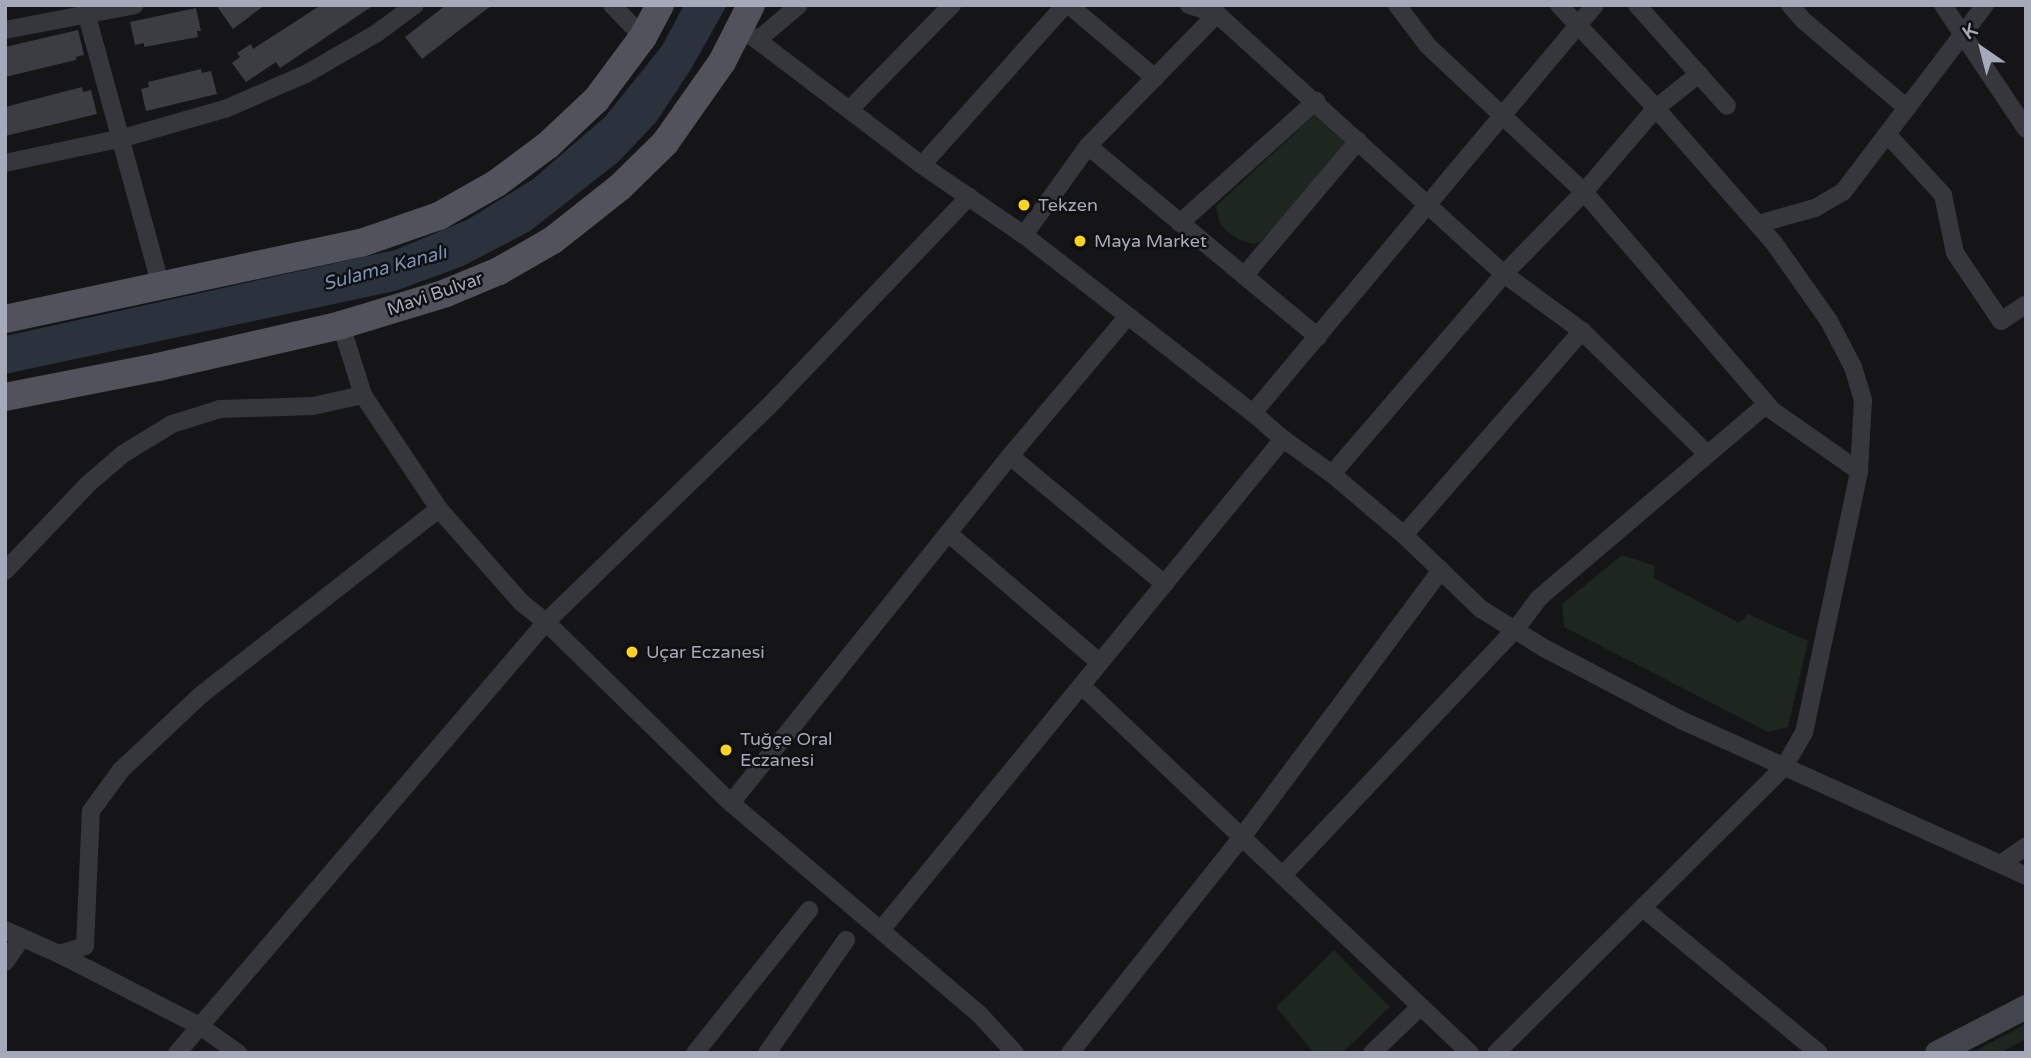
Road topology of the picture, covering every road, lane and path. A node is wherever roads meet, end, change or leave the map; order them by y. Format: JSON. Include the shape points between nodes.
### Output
{"nodes":[{"id":1,"x":135,"y":5,"type":"edge"},
{"id":2,"x":415,"y":5,"type":"edge"},
{"id":3,"x":612,"y":5,"type":"edge"},
{"id":4,"x":660,"y":5,"type":"edge"},
{"id":5,"x":799,"y":5,"type":"edge"},
{"id":6,"x":952,"y":5,"type":"edge"},
{"id":7,"x":1067,"y":5,"type":"edge"},
{"id":8,"x":1397,"y":5,"type":"edge"},
{"id":9,"x":1559,"y":5,"type":"edge"},
{"id":10,"x":1595,"y":5,"type":"edge"},
{"id":11,"x":1637,"y":5,"type":"edge"},
{"id":12,"x":1790,"y":5,"type":"edge"},
{"id":13,"x":1943,"y":5,"type":"edge"},
{"id":14,"x":1985,"y":5,"type":"edge"},
{"id":15,"x":1192,"y":6,"type":"edge"},
{"id":16,"x":1217,"y":14,"type":"junction"},
{"id":17,"x":87,"y":16,"type":"junction"},
{"id":18,"x":750,"y":24,"type":"edge"},
{"id":19,"x":1577,"y":26,"type":"junction"},
{"id":20,"x":5,"y":30,"type":"edge"},
{"id":21,"x":1963,"y":34,"type":"junction"},
{"id":22,"x":643,"y":37,"type":"junction"},
{"id":23,"x":1699,"y":74,"type":"junction"},
{"id":24,"x":1155,"y":78,"type":"junction"},
{"id":25,"x":1315,"y":101,"type":"junction"},
{"id":26,"x":1727,"y":106,"type":"dead end"},
{"id":27,"x":1656,"y":108,"type":"junction"},
{"id":28,"x":1907,"y":108,"type":"junction"},
{"id":29,"x":850,"y":109,"type":"junction"},
{"id":30,"x":1503,"y":114,"type":"junction"},
{"id":31,"x":2026,"y":129,"type":"edge"},
{"id":32,"x":1888,"y":134,"type":"junction"},
{"id":33,"x":123,"y":138,"type":"junction"},
{"id":34,"x":1358,"y":141,"type":"junction"},
{"id":35,"x":1088,"y":146,"type":"junction"},
{"id":36,"x":5,"y":163,"type":"edge"},
{"id":37,"x":922,"y":165,"type":"junction"},
{"id":38,"x":1584,"y":192,"type":"junction"},
{"id":39,"x":969,"y":197,"type":"junction"},
{"id":40,"x":1428,"y":203,"type":"junction"},
{"id":41,"x":1180,"y":223,"type":"junction"},
{"id":42,"x":1758,"y":224,"type":"junction"},
{"id":43,"x":1024,"y":235,"type":"junction"},
{"id":44,"x":1504,"y":274,"type":"junction"},
{"id":45,"x":1244,"y":276,"type":"junction"},
{"id":46,"x":161,"y":286,"type":"junction"},
{"id":47,"x":2026,"y":304,"type":"edge"},
{"id":48,"x":1127,"y":317,"type":"junction"},
{"id":49,"x":5,"y":319,"type":"edge"},
{"id":50,"x":341,"y":326,"type":"junction"},
{"id":51,"x":1582,"y":331,"type":"junction"},
{"id":52,"x":1318,"y":337,"type":"junction"},
{"id":53,"x":363,"y":395,"type":"junction"},
{"id":54,"x":5,"y":397,"type":"edge"},
{"id":55,"x":1767,"y":404,"type":"junction"},
{"id":56,"x":1253,"y":413,"type":"junction"},
{"id":57,"x":1283,"y":439,"type":"junction"},
{"id":58,"x":1707,"y":454,"type":"junction"},
{"id":59,"x":1010,"y":456,"type":"junction"},
{"id":60,"x":1859,"y":471,"type":"junction"},
{"id":61,"x":1332,"y":474,"type":"junction"},
{"id":62,"x":439,"y":509,"type":"junction"},
{"id":63,"x":948,"y":533,"type":"junction"},
{"id":64,"x":1404,"y":536,"type":"junction"},
{"id":65,"x":1441,"y":570,"type":"junction"},
{"id":66,"x":5,"y":571,"type":"edge"},
{"id":67,"x":1165,"y":584,"type":"junction"},
{"id":68,"x":546,"y":622,"type":"junction"},
{"id":69,"x":1515,"y":630,"type":"junction"},
{"id":70,"x":1100,"y":663,"type":"junction"},
{"id":71,"x":1082,"y":686,"type":"junction"},
{"id":72,"x":1784,"y":767,"type":"junction"},
{"id":73,"x":731,"y":803,"type":"junction"},
{"id":74,"x":1242,"y":837,"type":"junction"},
{"id":75,"x":2026,"y":846,"type":"edge"},
{"id":76,"x":2002,"y":863,"type":"junction"},
{"id":77,"x":1283,"y":875,"type":"junction"},
{"id":78,"x":2026,"y":876,"type":"edge"},
{"id":79,"x":1643,"y":908,"type":"junction"},
{"id":80,"x":809,"y":910,"type":"dead end"},
{"id":81,"x":5,"y":930,"type":"edge"},
{"id":82,"x":881,"y":930,"type":"junction"},
{"id":83,"x":22,"y":938,"type":"junction"},
{"id":84,"x":846,"y":940,"type":"dead end"},
{"id":85,"x":58,"y":954,"type":"junction"},
{"id":86,"x":5,"y":962,"type":"edge"},
{"id":87,"x":1420,"y":1007,"type":"junction"},
{"id":88,"x":2026,"y":1007,"type":"edge"},
{"id":89,"x":200,"y":1026,"type":"junction"},
{"id":90,"x":698,"y":1052,"type":"edge"},
{"id":91,"x":177,"y":1053,"type":"edge"},
{"id":92,"x":238,"y":1053,"type":"edge"},
{"id":93,"x":767,"y":1053,"type":"edge"},
{"id":94,"x":1015,"y":1053,"type":"edge"},
{"id":95,"x":1070,"y":1053,"type":"edge"},
{"id":96,"x":1372,"y":1053,"type":"edge"},
{"id":97,"x":1470,"y":1053,"type":"edge"},
{"id":98,"x":1496,"y":1053,"type":"edge"},
{"id":99,"x":1819,"y":1053,"type":"edge"},
{"id":100,"x":1937,"y":1053,"type":"edge"}],
"edges":[{"from":1,"to":17,"type":"street"},
{"from":2,"to":33,"type":"street","via":[[306,74],[225,109]]},
{"from":3,"to":22,"type":"street"},
{"from":4,"to":22,"type":"main road"},
{"from":5,"to":18,"type":"street"},
{"from":6,"to":29,"type":"street"},
{"from":7,"to":24,"type":"street"},
{"from":7,"to":37,"type":"street"},
{"from":8,"to":30,"type":"street","via":[[1428,46]]},
{"from":9,"to":19,"type":"street"},
{"from":10,"to":19,"type":"street"},
{"from":11,"to":23,"type":"street"},
{"from":12,"to":28,"type":"street"},
{"from":13,"to":21,"type":"street"},
{"from":14,"to":21,"type":"street"},
{"from":15,"to":16,"type":"street"},
{"from":16,"to":24,"type":"street"},
{"from":16,"to":25,"type":"street"},
{"from":17,"to":20,"type":"street"},
{"from":17,"to":33,"type":"street"},
{"from":18,"to":29,"type":"street"},
{"from":18,"to":50,"type":"main road","name":"Mavi Bulvar","via":[[665,143],[620,187],[553,240],[499,271],[446,293]]},
{"from":19,"to":27,"type":"street"},
{"from":19,"to":30,"type":"street"},
{"from":21,"to":28,"type":"street"},
{"from":21,"to":31,"type":"street"},
{"from":22,"to":46,"type":"main road","via":[[596,100],[548,145],[497,183],[439,216],[361,243]]},
{"from":23,"to":26,"type":"street"},
{"from":23,"to":27,"type":"street"},
{"from":24,"to":35,"type":"street"},
{"from":25,"to":34,"type":"street"},
{"from":25,"to":41,"type":"street"},
{"from":27,"to":38,"type":"street"},
{"from":27,"to":42,"type":"street"},
{"from":28,"to":32,"type":"street"},
{"from":29,"to":37,"type":"street"},
{"from":30,"to":38,"type":"street"},
{"from":30,"to":40,"type":"street"},
{"from":32,"to":42,"type":"street","via":[[1843,192],[1815,208]]},
{"from":32,"to":47,"type":"street","via":[[1943,195],[1955,253],[2001,321]]},
{"from":33,"to":36,"type":"street"},
{"from":33,"to":46,"type":"street"},
{"from":34,"to":40,"type":"street"},
{"from":34,"to":45,"type":"street"},
{"from":35,"to":41,"type":"street"},
{"from":35,"to":43,"type":"street"},
{"from":37,"to":39,"type":"street"},
{"from":38,"to":44,"type":"street"},
{"from":38,"to":55,"type":"street"},
{"from":39,"to":43,"type":"street"},
{"from":39,"to":68,"type":"street","via":[[768,407]]},
{"from":40,"to":44,"type":"street"},
{"from":40,"to":52,"type":"street"},
{"from":41,"to":45,"type":"street"},
{"from":42,"to":60,"type":"street","via":[[1829,321],[1853,367],[1863,400]]},
{"from":43,"to":48,"type":"street"},
{"from":44,"to":51,"type":"street"},
{"from":44,"to":61,"type":"street"},
{"from":45,"to":52,"type":"street"},
{"from":46,"to":49,"type":"main road"},
{"from":48,"to":56,"type":"street"},
{"from":48,"to":59,"type":"street"},
{"from":50,"to":53,"type":"street"},
{"from":50,"to":54,"type":"main road","name":"Mavi Bulvar"},
{"from":51,"to":58,"type":"street"},
{"from":51,"to":64,"type":"street"},
{"from":52,"to":56,"type":"street"},
{"from":53,"to":62,"type":"street"},
{"from":53,"to":66,"type":"street","via":[[313,406],[220,409],[172,425],[123,454],[88,484]]},
{"from":55,"to":58,"type":"street"},
{"from":55,"to":60,"type":"street"},
{"from":56,"to":57,"type":"street"},
{"from":57,"to":61,"type":"street"},
{"from":57,"to":67,"type":"street"},
{"from":58,"to":69,"type":"street","via":[[1539,598]]},
{"from":59,"to":63,"type":"street"},
{"from":59,"to":67,"type":"street"},
{"from":60,"to":72,"type":"street","via":[[1804,733]]},
{"from":61,"to":64,"type":"street"},
{"from":62,"to":68,"type":"street","via":[[521,602]]},
{"from":62,"to":85,"type":"street","via":[[202,695],[121,770],[91,811],[85,946]]},
{"from":63,"to":70,"type":"street"},
{"from":63,"to":73,"type":"street"},
{"from":64,"to":65,"type":"street"},
{"from":65,"to":69,"type":"street","via":[[1481,609]]},
{"from":65,"to":74,"type":"street"},
{"from":67,"to":70,"type":"street"},
{"from":68,"to":73,"type":"street"},
{"from":68,"to":89,"type":"street"},
{"from":69,"to":72,"type":"street","via":[[1681,720]]},
{"from":69,"to":77,"type":"street"},
{"from":70,"to":71,"type":"street"},
{"from":71,"to":74,"type":"street"},
{"from":71,"to":82,"type":"street"},
{"from":72,"to":76,"type":"street"},
{"from":72,"to":79,"type":"street"},
{"from":73,"to":82,"type":"street"},
{"from":74,"to":77,"type":"street"},
{"from":74,"to":95,"type":"street"},
{"from":75,"to":76,"type":"street"},
{"from":76,"to":78,"type":"street"},
{"from":77,"to":87,"type":"street"},
{"from":79,"to":98,"type":"street"},
{"from":79,"to":99,"type":"street"},
{"from":80,"to":90,"type":"street"},
{"from":81,"to":83,"type":"street"},
{"from":82,"to":94,"type":"street","via":[[980,1015]]},
{"from":83,"to":85,"type":"street"},
{"from":83,"to":86,"type":"street"},
{"from":84,"to":93,"type":"street"},
{"from":85,"to":89,"type":"street"},
{"from":87,"to":96,"type":"street"},
{"from":87,"to":97,"type":"street"},
{"from":88,"to":100,"type":"main road"},
{"from":89,"to":91,"type":"street"},
{"from":89,"to":92,"type":"street"}]}
